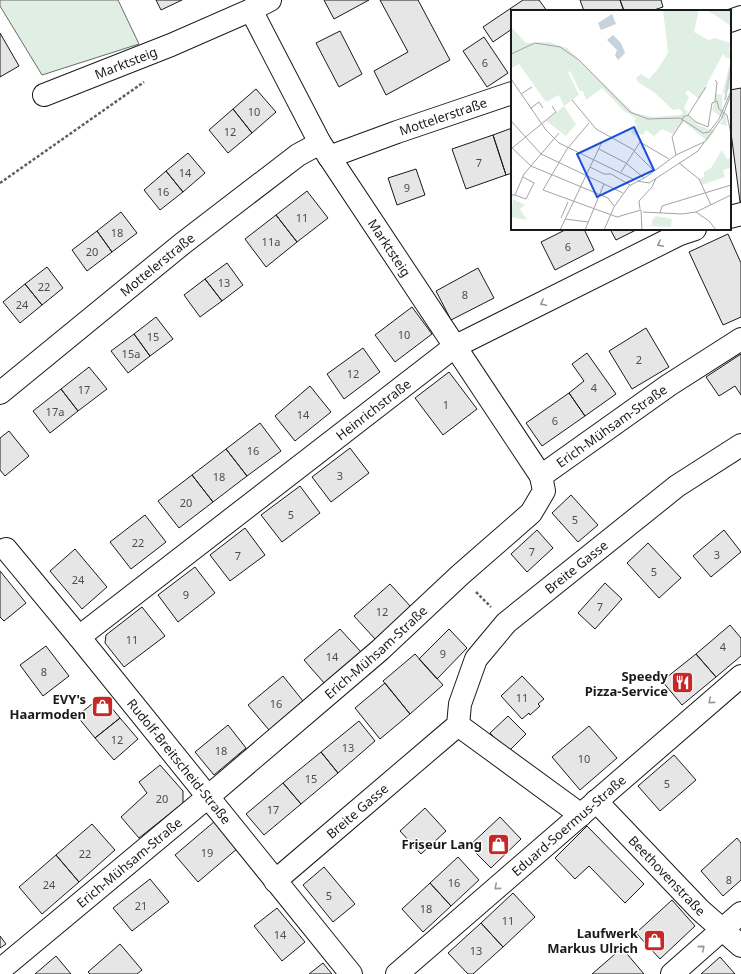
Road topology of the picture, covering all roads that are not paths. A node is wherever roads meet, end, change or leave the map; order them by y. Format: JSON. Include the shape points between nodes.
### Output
{"nodes":[{"id":1,"x":270,"y":0,"type":"edge"},
{"id":2,"x":251,"y":10,"type":"junction"},
{"id":3,"x":741,"y":17,"type":"edge"},
{"id":4,"x":731,"y":21,"type":"edge"},
{"id":5,"x":511,"y":94,"type":"edge"},
{"id":6,"x":44,"y":95,"type":"dead end"},
{"id":7,"x":325,"y":150,"type":"junction"},
{"id":8,"x":741,"y":214,"type":"edge"},
{"id":9,"x":731,"y":218,"type":"edge"},
{"id":10,"x":692,"y":230,"type":"edge"},
{"id":11,"x":741,"y":339,"type":"edge"},
{"id":12,"x":454,"y":347,"type":"junction"},
{"id":13,"x":0,"y":393,"type":"edge"},
{"id":14,"x":741,"y":445,"type":"edge"},
{"id":15,"x":541,"y":476,"type":"junction"},
{"id":16,"x":6,"y":549,"type":"dead end"},
{"id":17,"x":79,"y":637,"type":"junction"},
{"id":18,"x":741,"y":676,"type":"edge"},
{"id":19,"x":458,"y":725,"type":"junction"},
{"id":20,"x":209,"y":796,"type":"junction"},
{"id":21,"x":588,"y":808,"type":"junction"},
{"id":22,"x":275,"y":881,"type":"junction"},
{"id":23,"x":741,"y":914,"type":"edge"},
{"id":24,"x":722,"y":930,"type":"junction"},
{"id":25,"x":741,"y":946,"type":"edge"},
{"id":26,"x":0,"y":970,"type":"edge"},
{"id":27,"x":351,"y":974,"type":"edge"},
{"id":28,"x":397,"y":974,"type":"edge"},
{"id":29,"x":672,"y":974,"type":"edge"}],
"edges":[{"from":1,"to":2,"type":"street","name":"Marktsteig"},
{"from":2,"to":6,"type":"street","name":"Marktsteig"},
{"from":2,"to":7,"type":"street","name":"Marktsteig"},
{"from":3,"to":4,"type":"street"},
{"from":5,"to":7,"type":"street","name":"Mottelerstraße","via":[[397,132]]},
{"from":7,"to":12,"type":"street","name":"Marktsteig"},
{"from":7,"to":13,"type":"street","name":"Mottelerstraße","via":[[298,154],[182,244]]},
{"from":8,"to":9,"type":"street"},
{"from":10,"to":12,"type":"street","name":"Heinrichstraße","one_way":true},
{"from":11,"to":15,"type":"street","name":"Erich-Mühsam-Straße","via":[[669,385]]},
{"from":12,"to":15,"type":"street","name":"Marktsteig"},
{"from":12,"to":17,"type":"street","name":"Heinrichstraße"},
{"from":14,"to":19,"type":"street","name":"Breite Gasse","via":[[677,486],[506,623],[476,659],[460,704]]},
{"from":15,"to":20,"type":"street","name":"Erich-Mühsam-Straße","via":[[544,491],[532,513],[460,575],[380,650]]},
{"from":16,"to":17,"type":"street","name":"Rudolf-Breitscheid-Straße"},
{"from":17,"to":20,"type":"street","name":"Rudolf-Breitscheid-Straße"},
{"from":18,"to":21,"type":"street","name":"Eduard-Soermus-Straße","one_way":true},
{"from":19,"to":21,"type":"street"},
{"from":19,"to":22,"type":"street","name":"Breite Gasse"},
{"from":20,"to":22,"type":"street","name":"Rudolf-Breitscheid-Straße"},
{"from":20,"to":26,"type":"street","name":"Erich-Mühsam-Straße"},
{"from":21,"to":24,"type":"street","name":"Beethovenstraße"},
{"from":21,"to":28,"type":"street","name":"Eduard-Soermus-Straße","one_way":true},
{"from":22,"to":27,"type":"street","name":"Rudolf-Breitscheid-Straße"},
{"from":23,"to":24,"type":"street"},
{"from":24,"to":25,"type":"street","name":"Beethovenstraße"},
{"from":29,"to":24,"type":"street","one_way":true}]}
